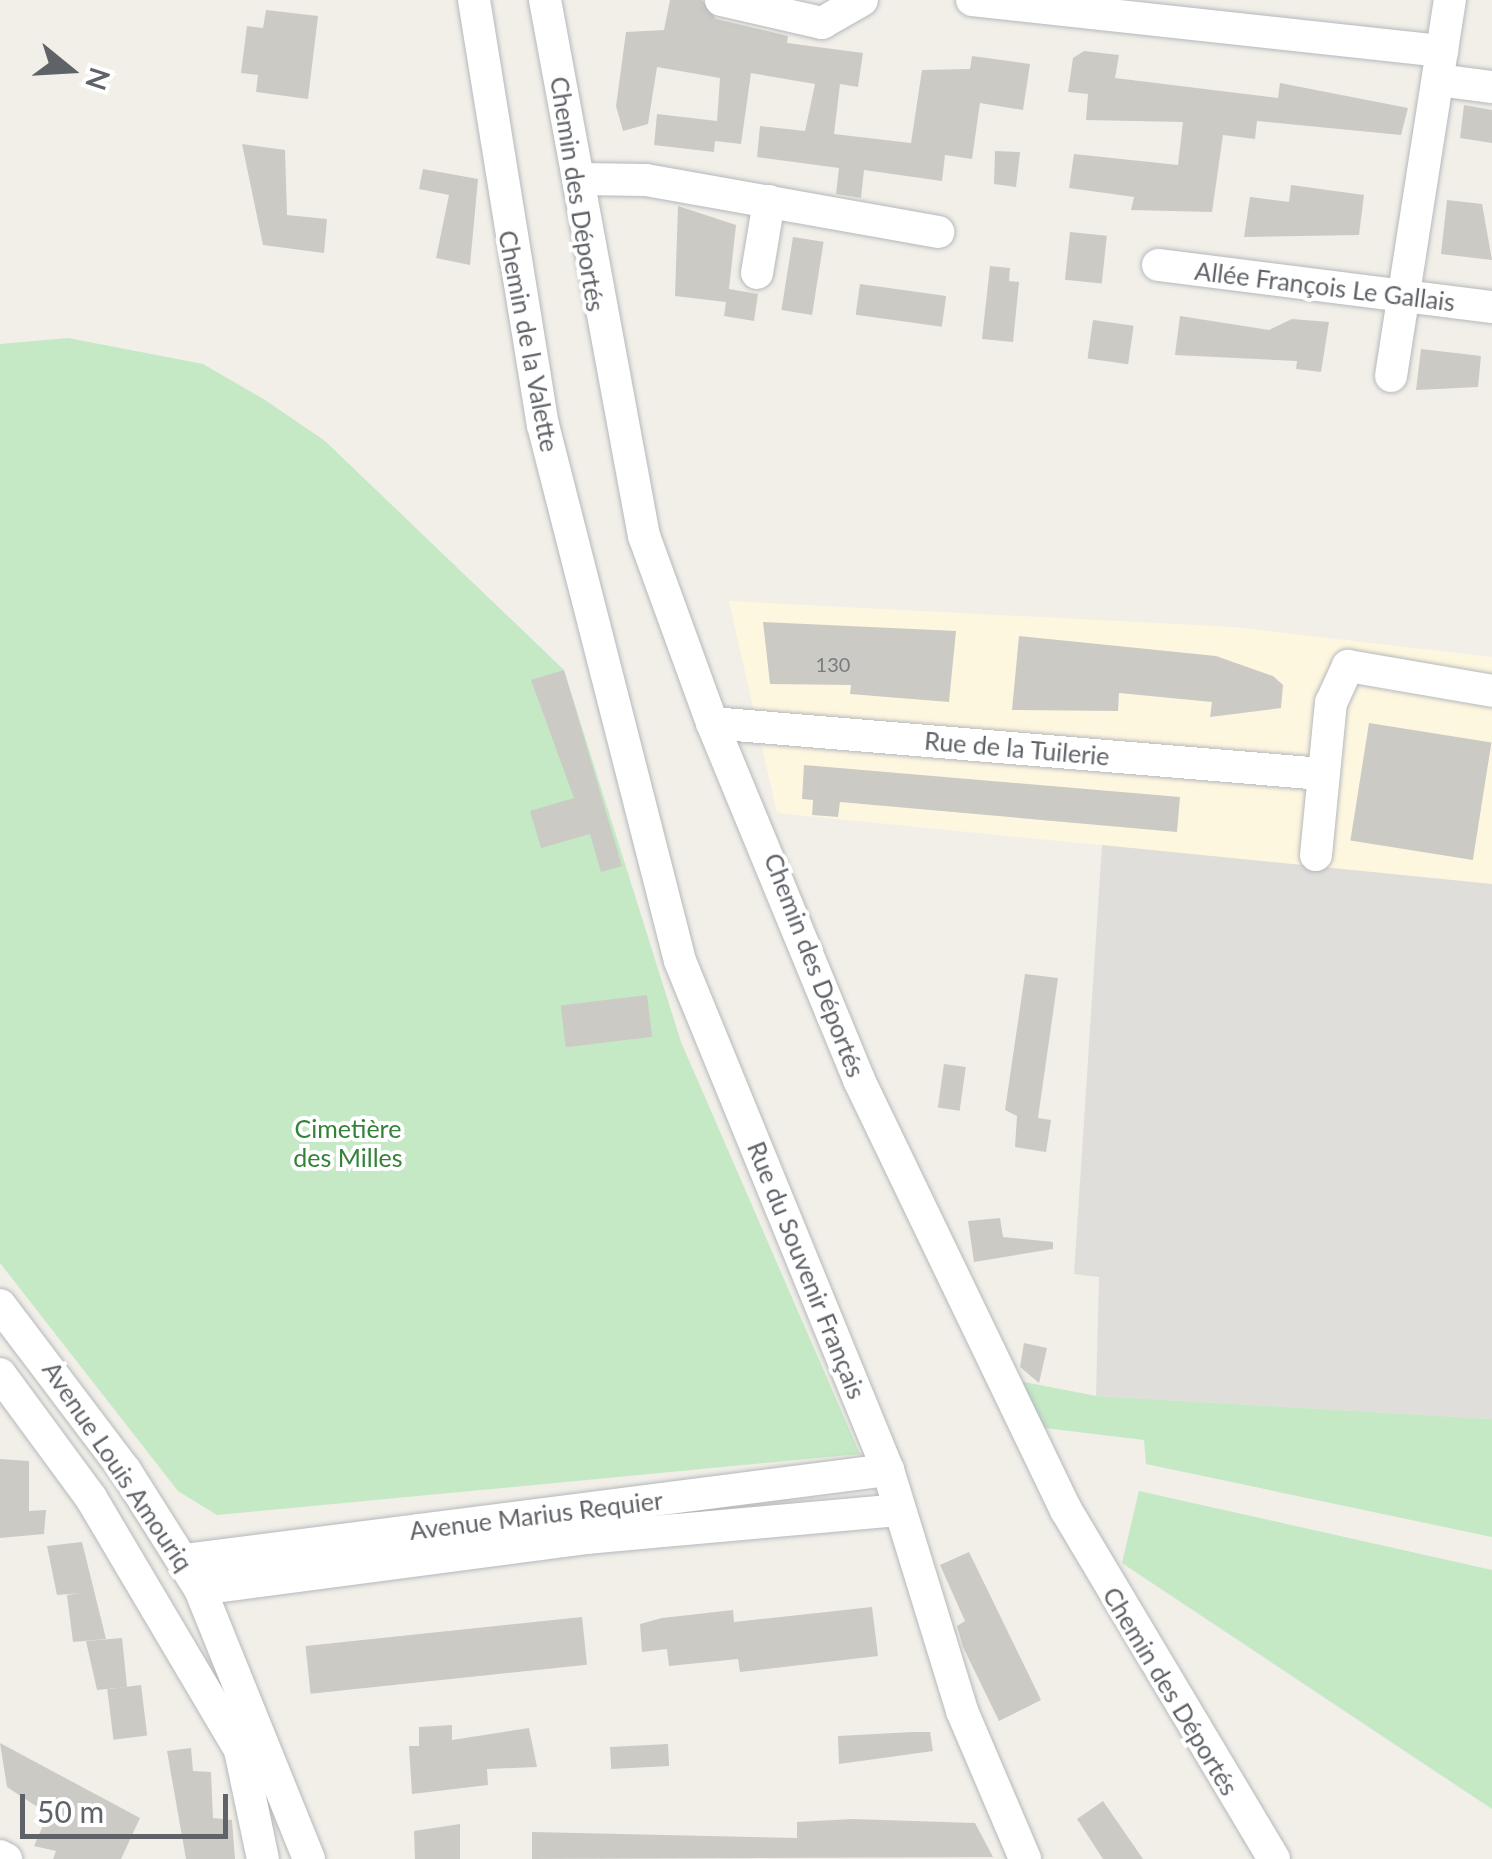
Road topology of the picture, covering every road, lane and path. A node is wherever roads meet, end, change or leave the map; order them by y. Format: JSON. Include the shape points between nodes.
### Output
{"nodes":[{"id":1,"x":474,"y":0,"type":"edge"},
{"id":2,"x":544,"y":0,"type":"edge"},
{"id":3,"x":720,"y":0,"type":"edge"},
{"id":4,"x":862,"y":0,"type":"edge"},
{"id":5,"x":972,"y":0,"type":"edge"},
{"id":6,"x":1450,"y":0,"type":"edge"},
{"id":7,"x":1440,"y":65,"type":"junction"},
{"id":8,"x":1492,"y":87,"type":"edge"},
{"id":9,"x":579,"y":179,"type":"junction"},
{"id":10,"x":769,"y":201,"type":"junction"},
{"id":11,"x":938,"y":232,"type":"dead end"},
{"id":12,"x":1158,"y":264,"type":"dead end"},
{"id":13,"x":758,"y":274,"type":"dead end"},
{"id":14,"x":1403,"y":296,"type":"junction"},
{"id":15,"x":1492,"y":307,"type":"edge"},
{"id":16,"x":1391,"y":376,"type":"dead end"},
{"id":17,"x":603,"y":678,"type":"joint"},
{"id":18,"x":1492,"y":691,"type":"edge"},
{"id":19,"x":712,"y":723,"type":"junction"},
{"id":20,"x":1322,"y":774,"type":"junction"},
{"id":21,"x":1316,"y":856,"type":"dead end"},
{"id":22,"x":0,"y":1305,"type":"edge"},
{"id":23,"x":0,"y":1374,"type":"edge"},
{"id":24,"x":888,"y":1470,"type":"junction"},
{"id":25,"x":898,"y":1510,"type":"junction"},
{"id":26,"x":192,"y":1574,"type":"junction"},
{"id":27,"x":263,"y":1859,"type":"edge"},
{"id":28,"x":309,"y":1859,"type":"edge"},
{"id":29,"x":1024,"y":1859,"type":"edge"},
{"id":30,"x":1274,"y":1859,"type":"edge"}],
"edges":[{"from":1,"to":17,"type":"street","name":"Chemin de la Valette","via":[[543,425]]},
{"from":2,"to":9,"type":"street","name":"Chemin des Déportés"},
{"from":3,"to":4,"type":"street","via":[[822,23]]},
{"from":5,"to":7,"type":"street"},
{"from":6,"to":7,"type":"street"},
{"from":7,"to":8,"type":"street"},
{"from":7,"to":14,"type":"street"},
{"from":9,"to":10,"type":"street"},
{"from":9,"to":19,"type":"street","name":"Chemin des Déportés","via":[[644,536]]},
{"from":10,"to":11,"type":"street"},
{"from":10,"to":13,"type":"street"},
{"from":12,"to":14,"type":"street","name":"Allée François Le Gallais"},
{"from":14,"to":15,"type":"street","name":"Allée François Le Gallais"},
{"from":14,"to":16,"type":"street"},
{"from":17,"to":24,"type":"street","name":"Rue du Souvenir Français","via":[[680,961]]},
{"from":18,"to":20,"type":"street","via":[[1348,666],[1331,703]]},
{"from":19,"to":20,"type":"street","name":"Rue de la Tuilerie"},
{"from":19,"to":30,"type":"street","name":"Chemin des Déportés","via":[[859,1080],[1066,1510]]},
{"from":20,"to":21,"type":"street"},
{"from":22,"to":26,"type":"street","name":"Avenue Louis Amouriq"},
{"from":23,"to":27,"type":"street","via":[[91,1498],[240,1750]]},
{"from":24,"to":25,"type":"street","name":"Rue du Souvenir Français"},
{"from":24,"to":26,"type":"street","name":"Avenue Marius Requier"},
{"from":25,"to":26,"type":"street","name":"Avenue Marius Requier"},
{"from":25,"to":29,"type":"street","name":"Rue du Souvenir Français","via":[[962,1711]]},
{"from":26,"to":28,"type":"street","name":"Avenue Louis Amouriq"}]}
